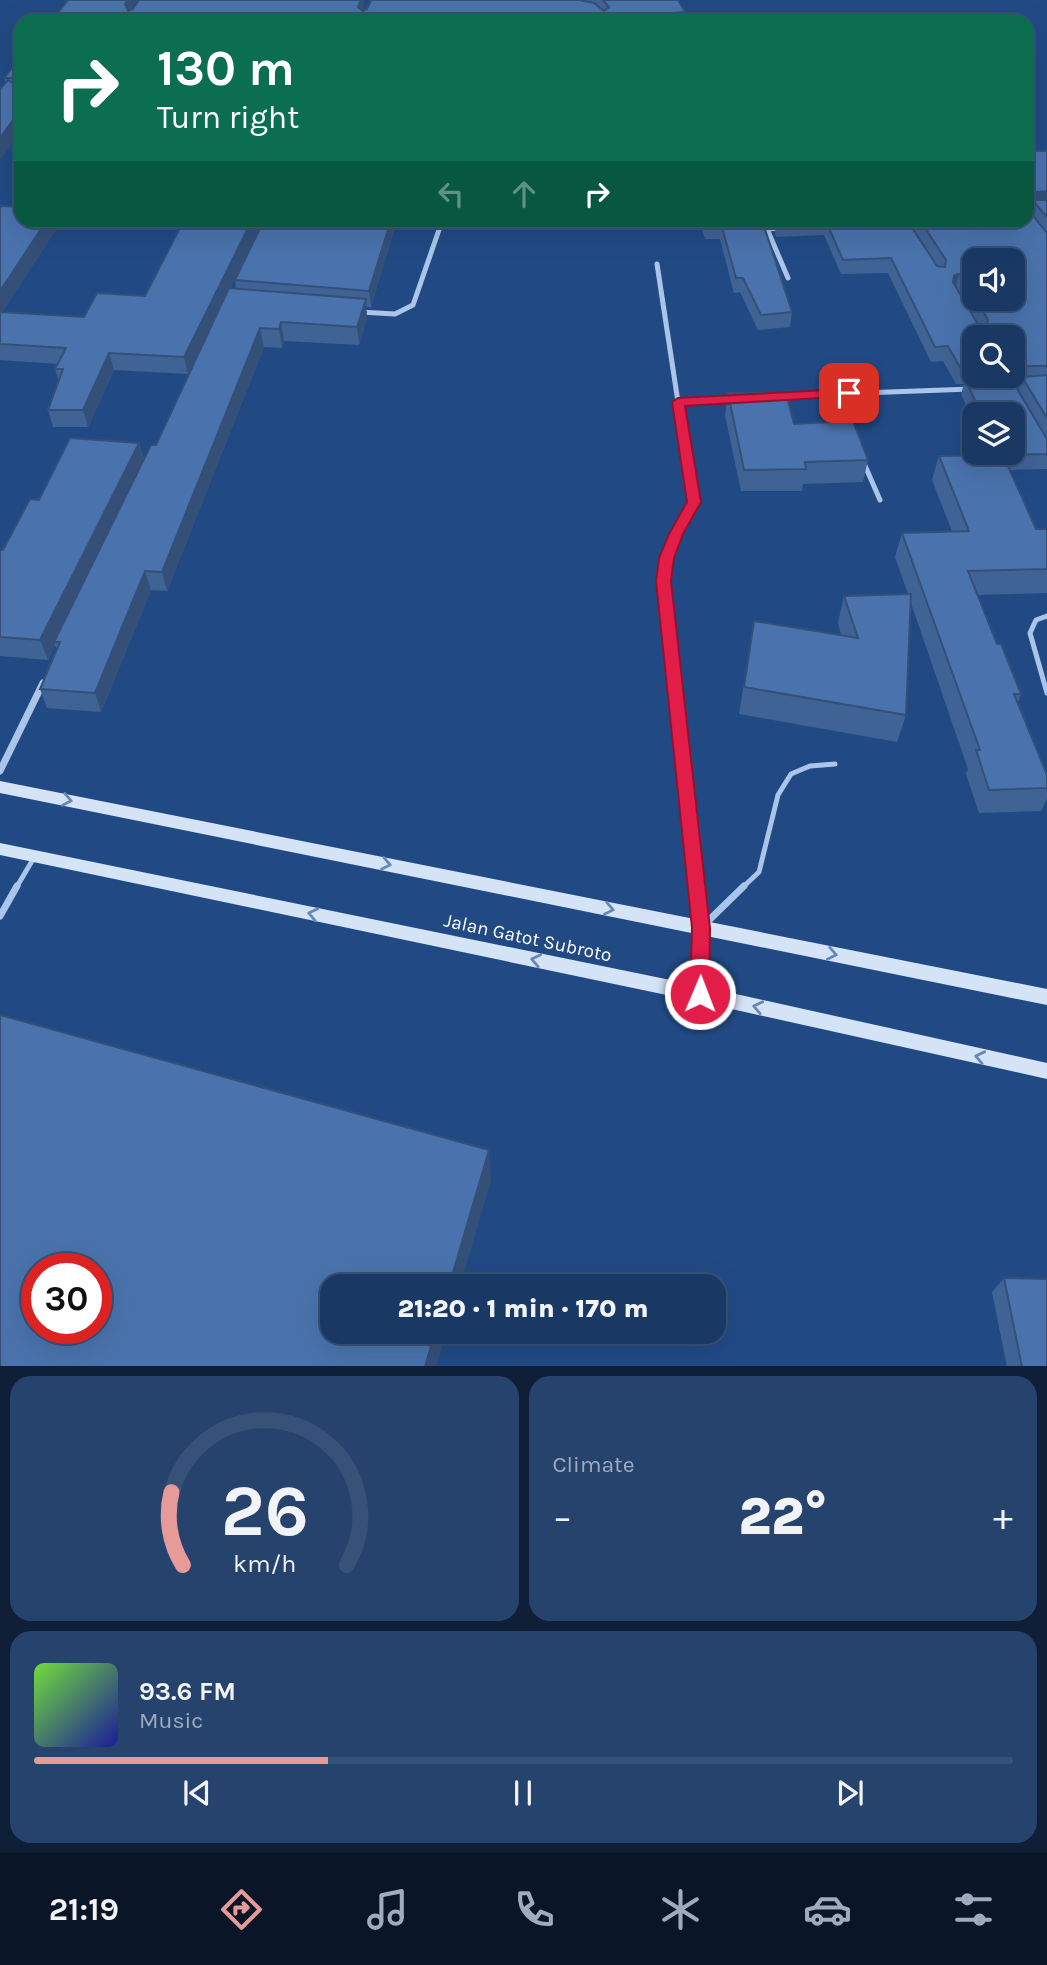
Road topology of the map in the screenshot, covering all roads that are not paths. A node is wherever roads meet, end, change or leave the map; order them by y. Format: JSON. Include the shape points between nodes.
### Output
{"nodes":[{"id":1,"x":439,"y":228,"type":"edge"},
{"id":2,"x":780,"y":228,"type":"edge"},
{"id":3,"x":767,"y":229,"type":"joint"},
{"id":4,"x":657,"y":264,"type":"dead end"},
{"id":5,"x":788,"y":278,"type":"dead end"},
{"id":6,"x":348,"y":311,"type":"edge"},
{"id":7,"x":982,"y":388,"type":"edge"},
{"id":8,"x":832,"y":394,"type":"junction"},
{"id":9,"x":768,"y":397,"type":"edge"},
{"id":10,"x":743,"y":398,"type":"edge"},
{"id":11,"x":678,"y":402,"type":"junction"},
{"id":12,"x":853,"y":441,"type":"edge"},
{"id":13,"x":859,"y":453,"type":"edge"},
{"id":14,"x":880,"y":500,"type":"dead end"},
{"id":15,"x":1047,"y":616,"type":"edge"},
{"id":16,"x":48,"y":672,"type":"edge"},
{"id":17,"x":1047,"y":693,"type":"edge"},
{"id":18,"x":835,"y":764,"type":"dead end"},
{"id":19,"x":0,"y":771,"type":"edge"},
{"id":20,"x":0,"y":786,"type":"edge"},
{"id":21,"x":0,"y":849,"type":"edge"},
{"id":22,"x":35,"y":856,"type":"junction"},
{"id":23,"x":0,"y":916,"type":"edge"},
{"id":24,"x":701,"y":928,"type":"junction"},
{"id":25,"x":700,"y":994,"type":"junction"},
{"id":26,"x":1047,"y":997,"type":"edge"},
{"id":27,"x":1047,"y":1071,"type":"edge"}],
"edges":[{"from":1,"to":6,"type":"street","via":[[408,311],[400,315]]},
{"from":2,"to":3,"type":"street"},
{"from":3,"to":5,"type":"street"},
{"from":4,"to":11,"type":"street"},
{"from":7,"to":8,"type":"street"},
{"from":8,"to":9,"type":"street"},
{"from":8,"to":12,"type":"street"},
{"from":10,"to":11,"type":"street"},
{"from":11,"to":24,"type":"street","via":[[694,502],[676,534],[664,581]]},
{"from":13,"to":14,"type":"street"},
{"from":15,"to":17,"type":"lane","via":[[1036,620],[1030,633]]},
{"from":16,"to":19,"type":"street"},
{"from":18,"to":24,"type":"lane","via":[[810,766],[791,774],[778,795],[759,872]]},
{"from":20,"to":24,"type":"street","one_way":true},
{"from":21,"to":22,"type":"street","name":"Jalan Gatot Subroto"},
{"from":22,"to":23,"type":"lane"},
{"from":25,"to":22,"type":"street","name":"Jalan Gatot Subroto","one_way":true},
{"from":24,"to":25,"type":"street"},
{"from":24,"to":26,"type":"street","one_way":true},
{"from":27,"to":25,"type":"street","name":"Jalan Gatot Subroto","one_way":true}]}
